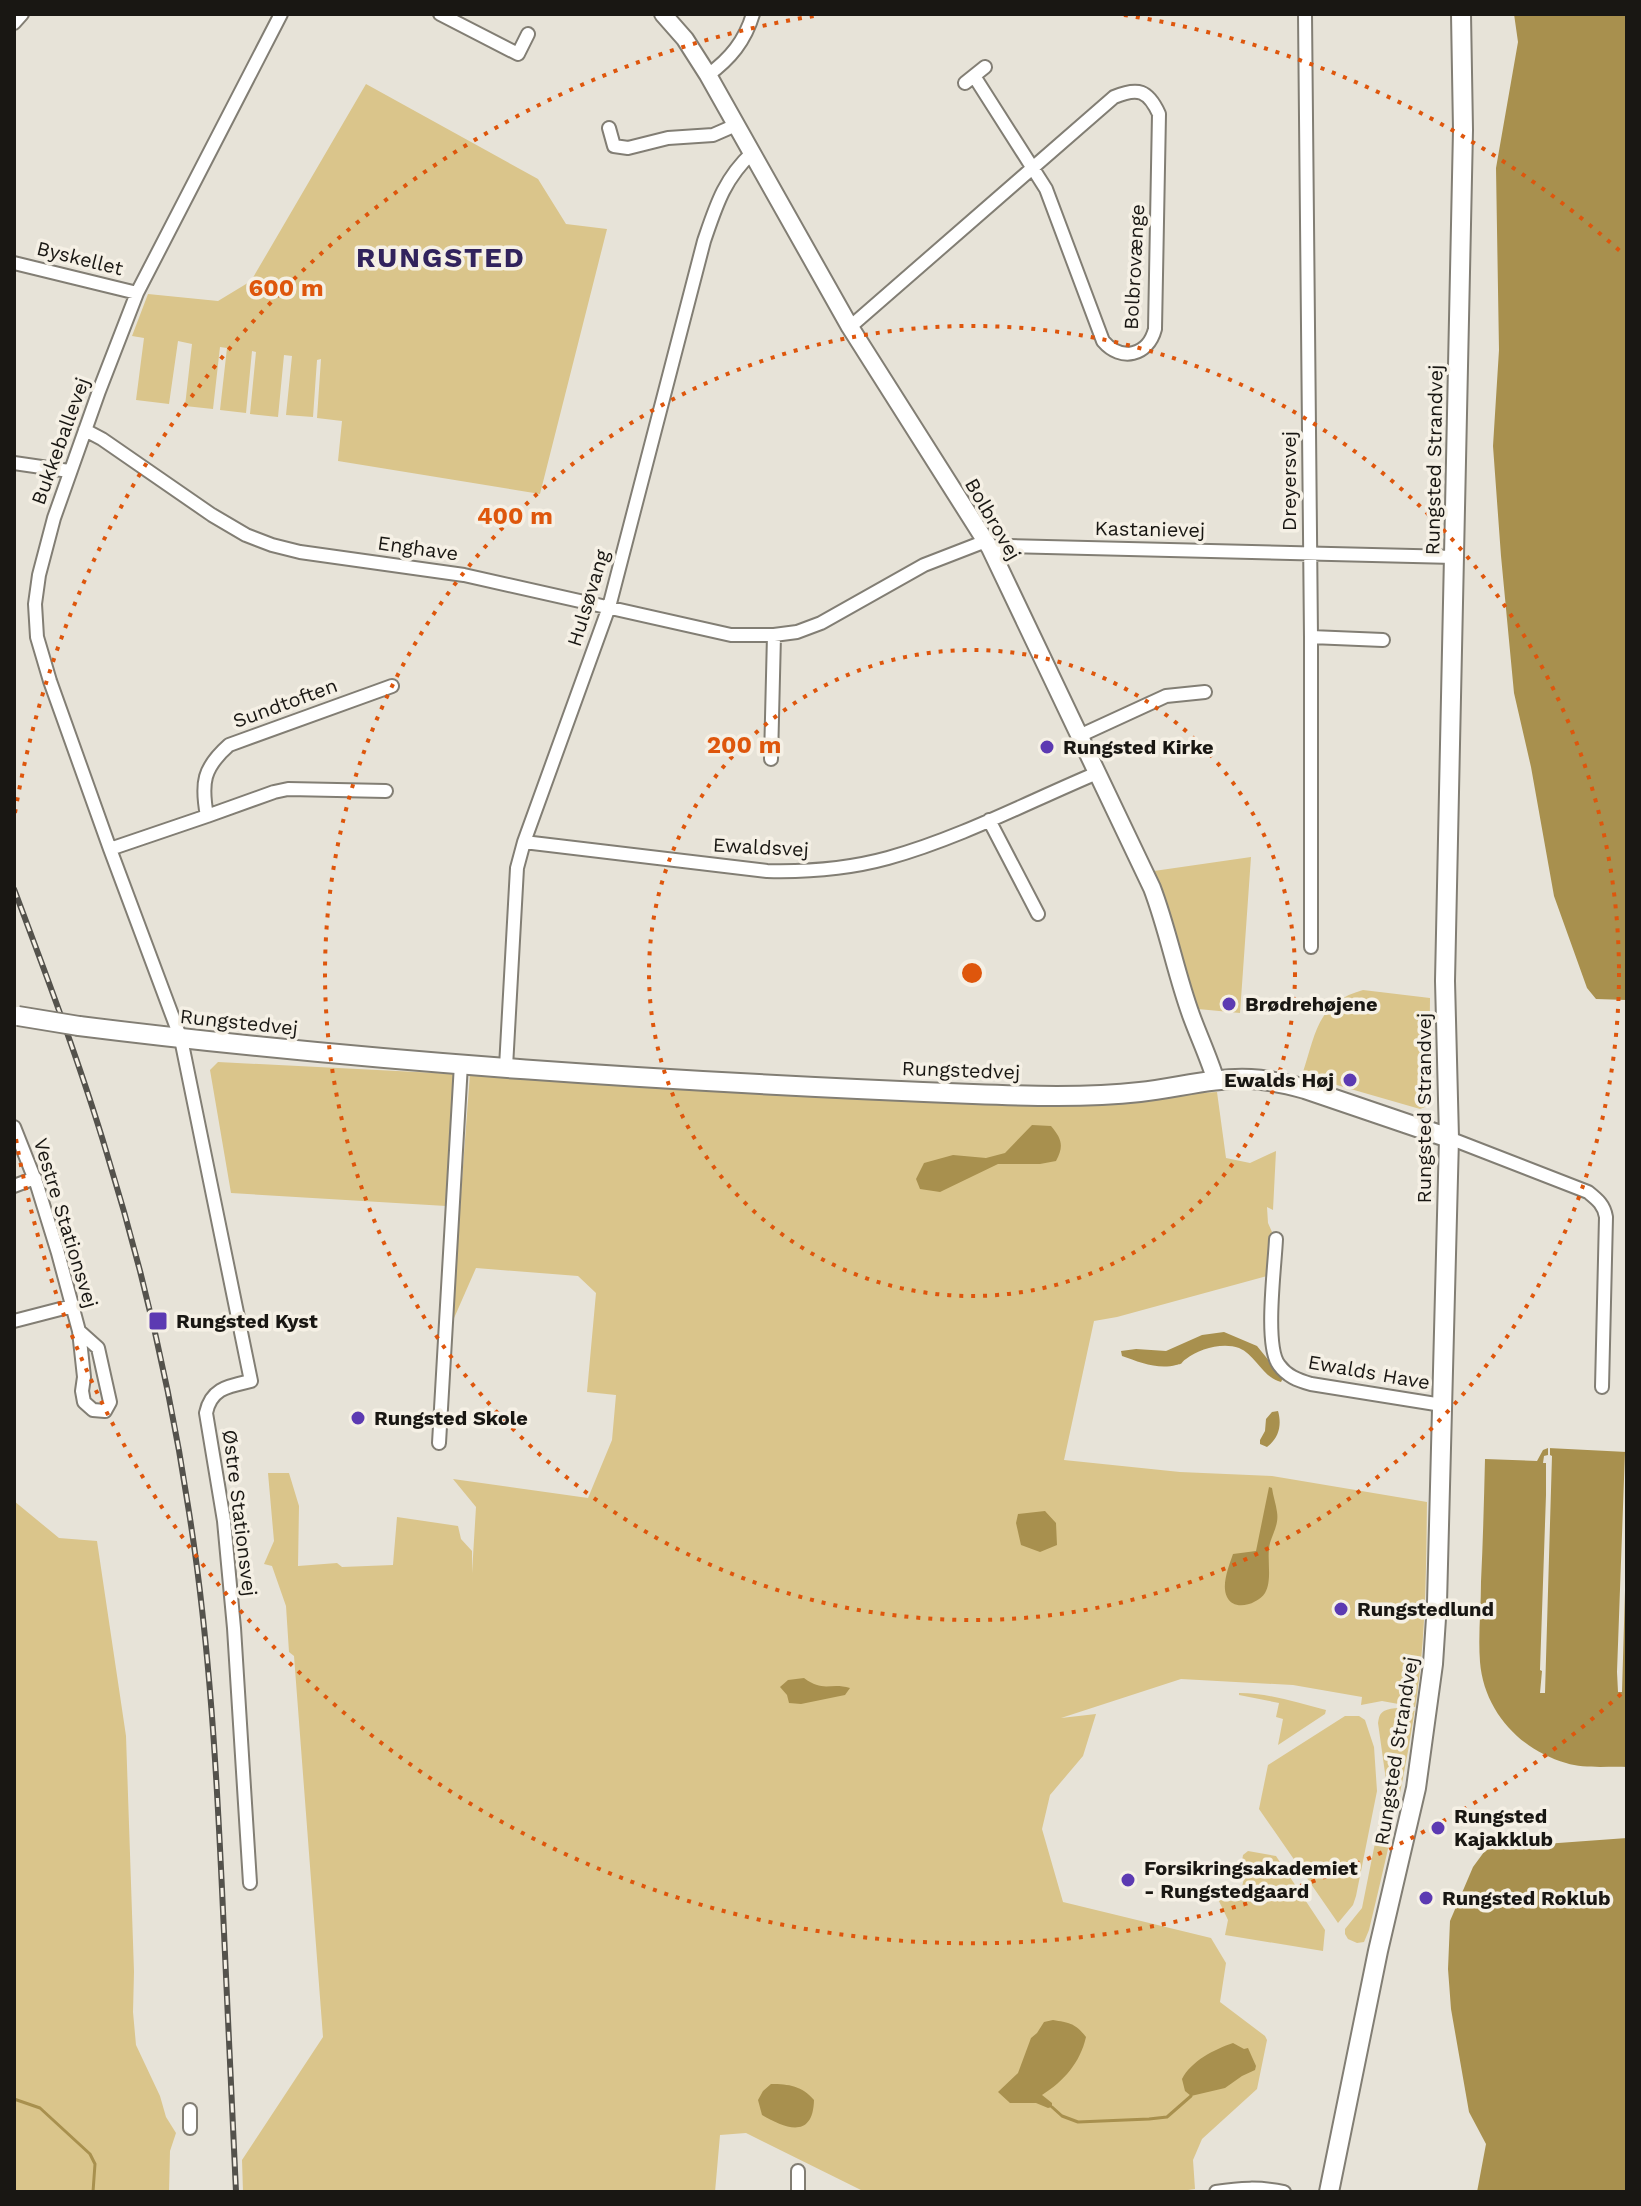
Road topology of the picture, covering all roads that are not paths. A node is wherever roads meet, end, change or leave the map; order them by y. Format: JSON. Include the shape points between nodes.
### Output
{"nodes":[{"id":1,"x":22,"y":14,"type":"edge"},
{"id":2,"x":281,"y":14,"type":"edge"},
{"id":3,"x":440,"y":14,"type":"edge"},
{"id":4,"x":663,"y":14,"type":"edge"},
{"id":5,"x":753,"y":14,"type":"edge"},
{"id":6,"x":1305,"y":14,"type":"edge"},
{"id":7,"x":1461,"y":14,"type":"edge"},
{"id":8,"x":14,"y":23,"type":"edge"},
{"id":9,"x":528,"y":34,"type":"dead end"},
{"id":10,"x":985,"y":67,"type":"dead end"},
{"id":11,"x":708,"y":75,"type":"junction"},
{"id":12,"x":736,"y":125,"type":"junction"},
{"id":13,"x":609,"y":128,"type":"dead end"},
{"id":14,"x":752,"y":153,"type":"junction"},
{"id":15,"x":1033,"y":167,"type":"junction"},
{"id":16,"x":14,"y":263,"type":"edge"},
{"id":17,"x":137,"y":293,"type":"junction"},
{"id":18,"x":850,"y":327,"type":"junction"},
{"id":19,"x":85,"y":430,"type":"junction"},
{"id":20,"x":14,"y":463,"type":"edge"},
{"id":21,"x":69,"y":471,"type":"junction"},
{"id":22,"x":988,"y":545,"type":"junction"},
{"id":23,"x":1309,"y":553,"type":"junction"},
{"id":24,"x":1454,"y":557,"type":"junction"},
{"id":25,"x":609,"y":607,"type":"junction"},
{"id":26,"x":774,"y":635,"type":"junction"},
{"id":27,"x":1311,"y":637,"type":"junction"},
{"id":28,"x":1383,"y":640,"type":"dead end"},
{"id":29,"x":392,"y":686,"type":"dead end"},
{"id":30,"x":1205,"y":692,"type":"dead end"},
{"id":31,"x":1079,"y":736,"type":"junction"},
{"id":32,"x":771,"y":759,"type":"dead end"},
{"id":33,"x":1097,"y":773,"type":"junction"},
{"id":34,"x":386,"y":791,"type":"dead end"},
{"id":35,"x":207,"y":816,"type":"junction"},
{"id":36,"x":989,"y":820,"type":"junction"},
{"id":37,"x":524,"y":842,"type":"junction"},
{"id":38,"x":110,"y":849,"type":"junction"},
{"id":39,"x":1038,"y":914,"type":"dead end"},
{"id":40,"x":1311,"y":947,"type":"dead end"},
{"id":41,"x":16,"y":1016,"type":"edge"},
{"id":42,"x":181,"y":1039,"type":"junction"},
{"id":43,"x":461,"y":1064,"type":"junction"},
{"id":44,"x":506,"y":1067,"type":"junction"},
{"id":45,"x":1216,"y":1081,"type":"junction"},
{"id":46,"x":14,"y":1127,"type":"edge"},
{"id":47,"x":1449,"y":1138,"type":"junction"},
{"id":48,"x":35,"y":1178,"type":"junction"},
{"id":49,"x":14,"y":1186,"type":"edge"},
{"id":50,"x":1276,"y":1239,"type":"dead end"},
{"id":51,"x":72,"y":1306,"type":"junction"},
{"id":52,"x":14,"y":1321,"type":"edge"},
{"id":53,"x":79,"y":1331,"type":"junction"},
{"id":54,"x":1602,"y":1387,"type":"dead end"},
{"id":55,"x":1442,"y":1405,"type":"junction"},
{"id":56,"x":439,"y":1443,"type":"dead end"},
{"id":57,"x":250,"y":1883,"type":"dead end"},
{"id":58,"x":190,"y":2110,"type":"dead end"},
{"id":59,"x":190,"y":2128,"type":"dead end"},
{"id":60,"x":798,"y":2171,"type":"dead end"},
{"id":61,"x":798,"y":2192,"type":"edge"},
{"id":62,"x":1216,"y":2192,"type":"edge"},
{"id":63,"x":1284,"y":2192,"type":"edge"},
{"id":64,"x":1329,"y":2192,"type":"edge"}],
"edges":[{"from":1,"to":8,"type":"street"},
{"from":2,"to":17,"type":"street","name":"Bukkeballevej"},
{"from":3,"to":9,"type":"street","via":[[518,54]]},
{"from":4,"to":11,"type":"street","name":"Bolbrovej"},
{"from":5,"to":11,"type":"street","via":[[727,62]]},
{"from":6,"to":23,"type":"street","name":"Dreyersvej"},
{"from":7,"to":24,"type":"main road","name":"Rungsted Strandvej"},
{"from":10,"to":15,"type":"street","name":"Bolbrovænge","via":[[969,80]]},
{"from":11,"to":12,"type":"street","name":"Bolbrovej"},
{"from":12,"to":13,"type":"street","via":[[713,135],[628,148],[614,146]]},
{"from":12,"to":14,"type":"street","name":"Bolbrovej"},
{"from":14,"to":18,"type":"street","name":"Bolbrovej"},
{"from":14,"to":25,"type":"street","name":"Hulsøvang","via":[[721,193],[704,241]]},
{"from":15,"to":15,"type":"street","name":"Bolbrovænge","via":[[1114,97],[1129,91],[1153,101],[1159,114],[1155,329],[1142,350],[1116,352],[1103,341]]},
{"from":15,"to":18,"type":"street","name":"Bolbrovænge"},
{"from":16,"to":17,"type":"street","name":"Byskellet"},
{"from":17,"to":19,"type":"street","name":"Bukkeballevej"},
{"from":18,"to":22,"type":"street","name":"Bolbrovej"},
{"from":19,"to":21,"type":"street","name":"Bukkeballevej"},
{"from":19,"to":25,"type":"street","name":"Enghave","via":[[212,515],[272,545],[464,575]]},
{"from":20,"to":21,"type":"street"},
{"from":21,"to":38,"type":"street","name":"Bukkeballevej","via":[[39,575],[37,637]]},
{"from":22,"to":23,"type":"street","name":"Kastanievej"},
{"from":22,"to":26,"type":"street","name":"Enghave","via":[[924,565],[821,623]]},
{"from":22,"to":31,"type":"street","name":"Bolbrovej"},
{"from":23,"to":24,"type":"street","name":"Kastanievej"},
{"from":23,"to":27,"type":"street","name":"Dreyersvej"},
{"from":24,"to":47,"type":"main road","name":"Rungsted Strandvej","via":[[1445,981]]},
{"from":25,"to":26,"type":"street","name":"Enghave","via":[[731,635]]},
{"from":25,"to":37,"type":"street","name":"Hulsøvang"},
{"from":26,"to":32,"type":"street"},
{"from":27,"to":28,"type":"street"},
{"from":27,"to":40,"type":"street","name":"Dreyersvej"},
{"from":29,"to":35,"type":"street","name":"Sundtoften","via":[[229,745],[206,775]]},
{"from":30,"to":31,"type":"street","via":[[1166,696]]},
{"from":31,"to":33,"type":"street","name":"Bolbrovej"},
{"from":33,"to":36,"type":"street","name":"Ewaldsvej"},
{"from":33,"to":45,"type":"street","name":"Bolbrovej","via":[[1160,909]]},
{"from":34,"to":35,"type":"street","via":[[288,789]]},
{"from":35,"to":38,"type":"street"},
{"from":36,"to":37,"type":"street","name":"Ewaldsvej","via":[[885,859],[801,872]]},
{"from":36,"to":39,"type":"street"},
{"from":37,"to":44,"type":"street","name":"Hulsøvang","via":[[517,868]]},
{"from":38,"to":42,"type":"street","name":"Bukkeballevej"},
{"from":41,"to":42,"type":"main road","name":"Rungstedvej","bridge":true},
{"from":42,"to":43,"type":"main road","name":"Rungstedvej"},
{"from":42,"to":57,"type":"street","name":"Østre Stationsvej","via":[[251,1381],[221,1389],[206,1413],[224,1521]]},
{"from":43,"to":44,"type":"main road","name":"Rungstedvej"},
{"from":43,"to":56,"type":"street"},
{"from":44,"to":45,"type":"main road","name":"Rungstedvej","via":[[976,1094],[1138,1092]]},
{"from":45,"to":47,"type":"main road","name":"Rungstedvej","via":[[1284,1083]]},
{"from":46,"to":48,"type":"street","name":"Vestre Stationsvej"},
{"from":47,"to":54,"type":"street","via":[[1588,1192],[1605,1209]]},
{"from":47,"to":55,"type":"main road","name":"Rungsted Strandvej"},
{"from":48,"to":49,"type":"street"},
{"from":48,"to":51,"type":"street","name":"Vestre Stationsvej"},
{"from":50,"to":55,"type":"street","name":"Ewalds Have","via":[[1270,1343],[1276,1363],[1293,1379],[1311,1384]]},
{"from":51,"to":52,"type":"street"},
{"from":51,"to":53,"type":"street","name":"Vestre Stationsvej"},
{"from":53,"to":53,"type":"street","name":"Vestre Stationsvej","via":[[84,1402],[105,1411],[110,1402],[98,1348]]},
{"from":55,"to":64,"type":"main road","name":"Rungsted Strandvej","via":[[1429,1706]]},
{"from":58,"to":59,"type":"street"},
{"from":60,"to":61,"type":"street"},
{"from":62,"to":63,"type":"street","via":[[1262,2187]]}]}
